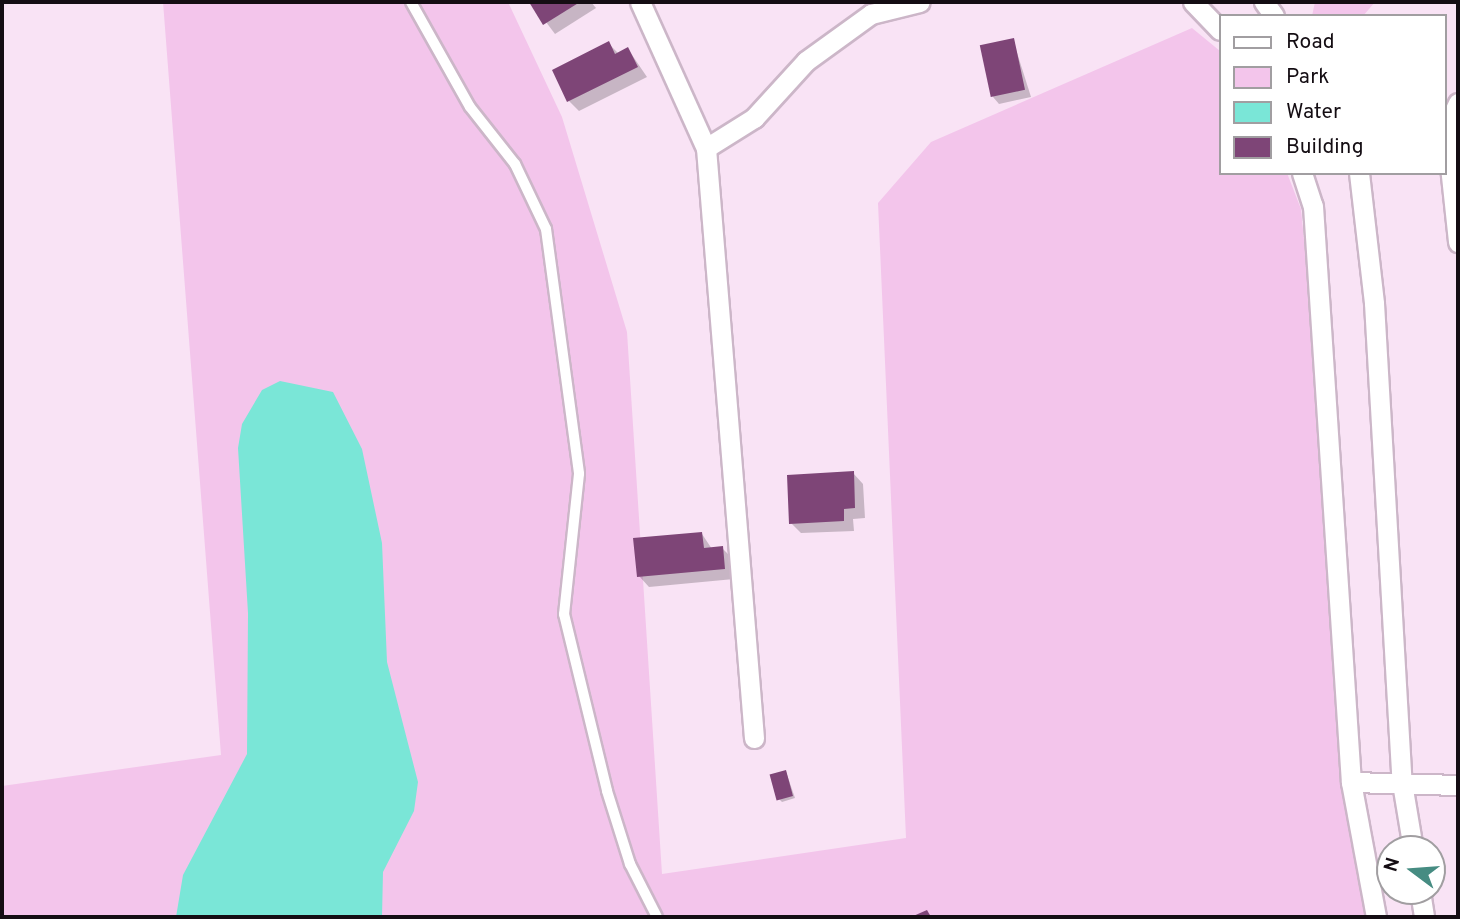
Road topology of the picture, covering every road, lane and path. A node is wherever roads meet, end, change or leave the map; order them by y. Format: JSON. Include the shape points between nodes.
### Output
{"nodes":[{"id":1,"x":411,"y":2,"type":"edge"},
{"id":2,"x":640,"y":2,"type":"edge"},
{"id":3,"x":920,"y":2,"type":"edge"},
{"id":4,"x":1193,"y":2,"type":"edge"},
{"id":5,"x":1218,"y":28,"type":"edge"},
{"id":6,"x":1458,"y":103,"type":"edge"},
{"id":7,"x":706,"y":148,"type":"junction"},
{"id":8,"x":1303,"y":175,"type":"edge"},
{"id":9,"x":1359,"y":175,"type":"edge"},
{"id":10,"x":1458,"y":242,"type":"edge"},
{"id":11,"x":754,"y":738,"type":"dead end"},
{"id":12,"x":1352,"y":782,"type":"junction"},
{"id":13,"x":1402,"y":783,"type":"junction"},
{"id":14,"x":1458,"y":785,"type":"edge"},
{"id":15,"x":1411,"y":835,"type":"edge"},
{"id":16,"x":657,"y":917,"type":"edge"},
{"id":17,"x":1376,"y":917,"type":"edge"}],
"edges":[{"from":1,"to":16,"type":"lane","via":[[470,107],[515,164],[546,229],[579,474],[564,614],[607,791],[630,864]]},
{"from":2,"to":7,"type":"street"},
{"from":3,"to":7,"type":"street","via":[[871,14],[806,61],[754,118]]},
{"from":4,"to":5,"type":"street"},
{"from":6,"to":10,"type":"street","via":[[1446,129]]},
{"from":7,"to":11,"type":"street","via":[[720,264]]},
{"from":8,"to":12,"type":"street","via":[[1314,219]]},
{"from":9,"to":13,"type":"street","via":[[1374,303]]},
{"from":12,"to":13,"type":"street"},
{"from":12,"to":17,"type":"street"},
{"from":13,"to":14,"type":"street"},
{"from":13,"to":15,"type":"street"}]}
